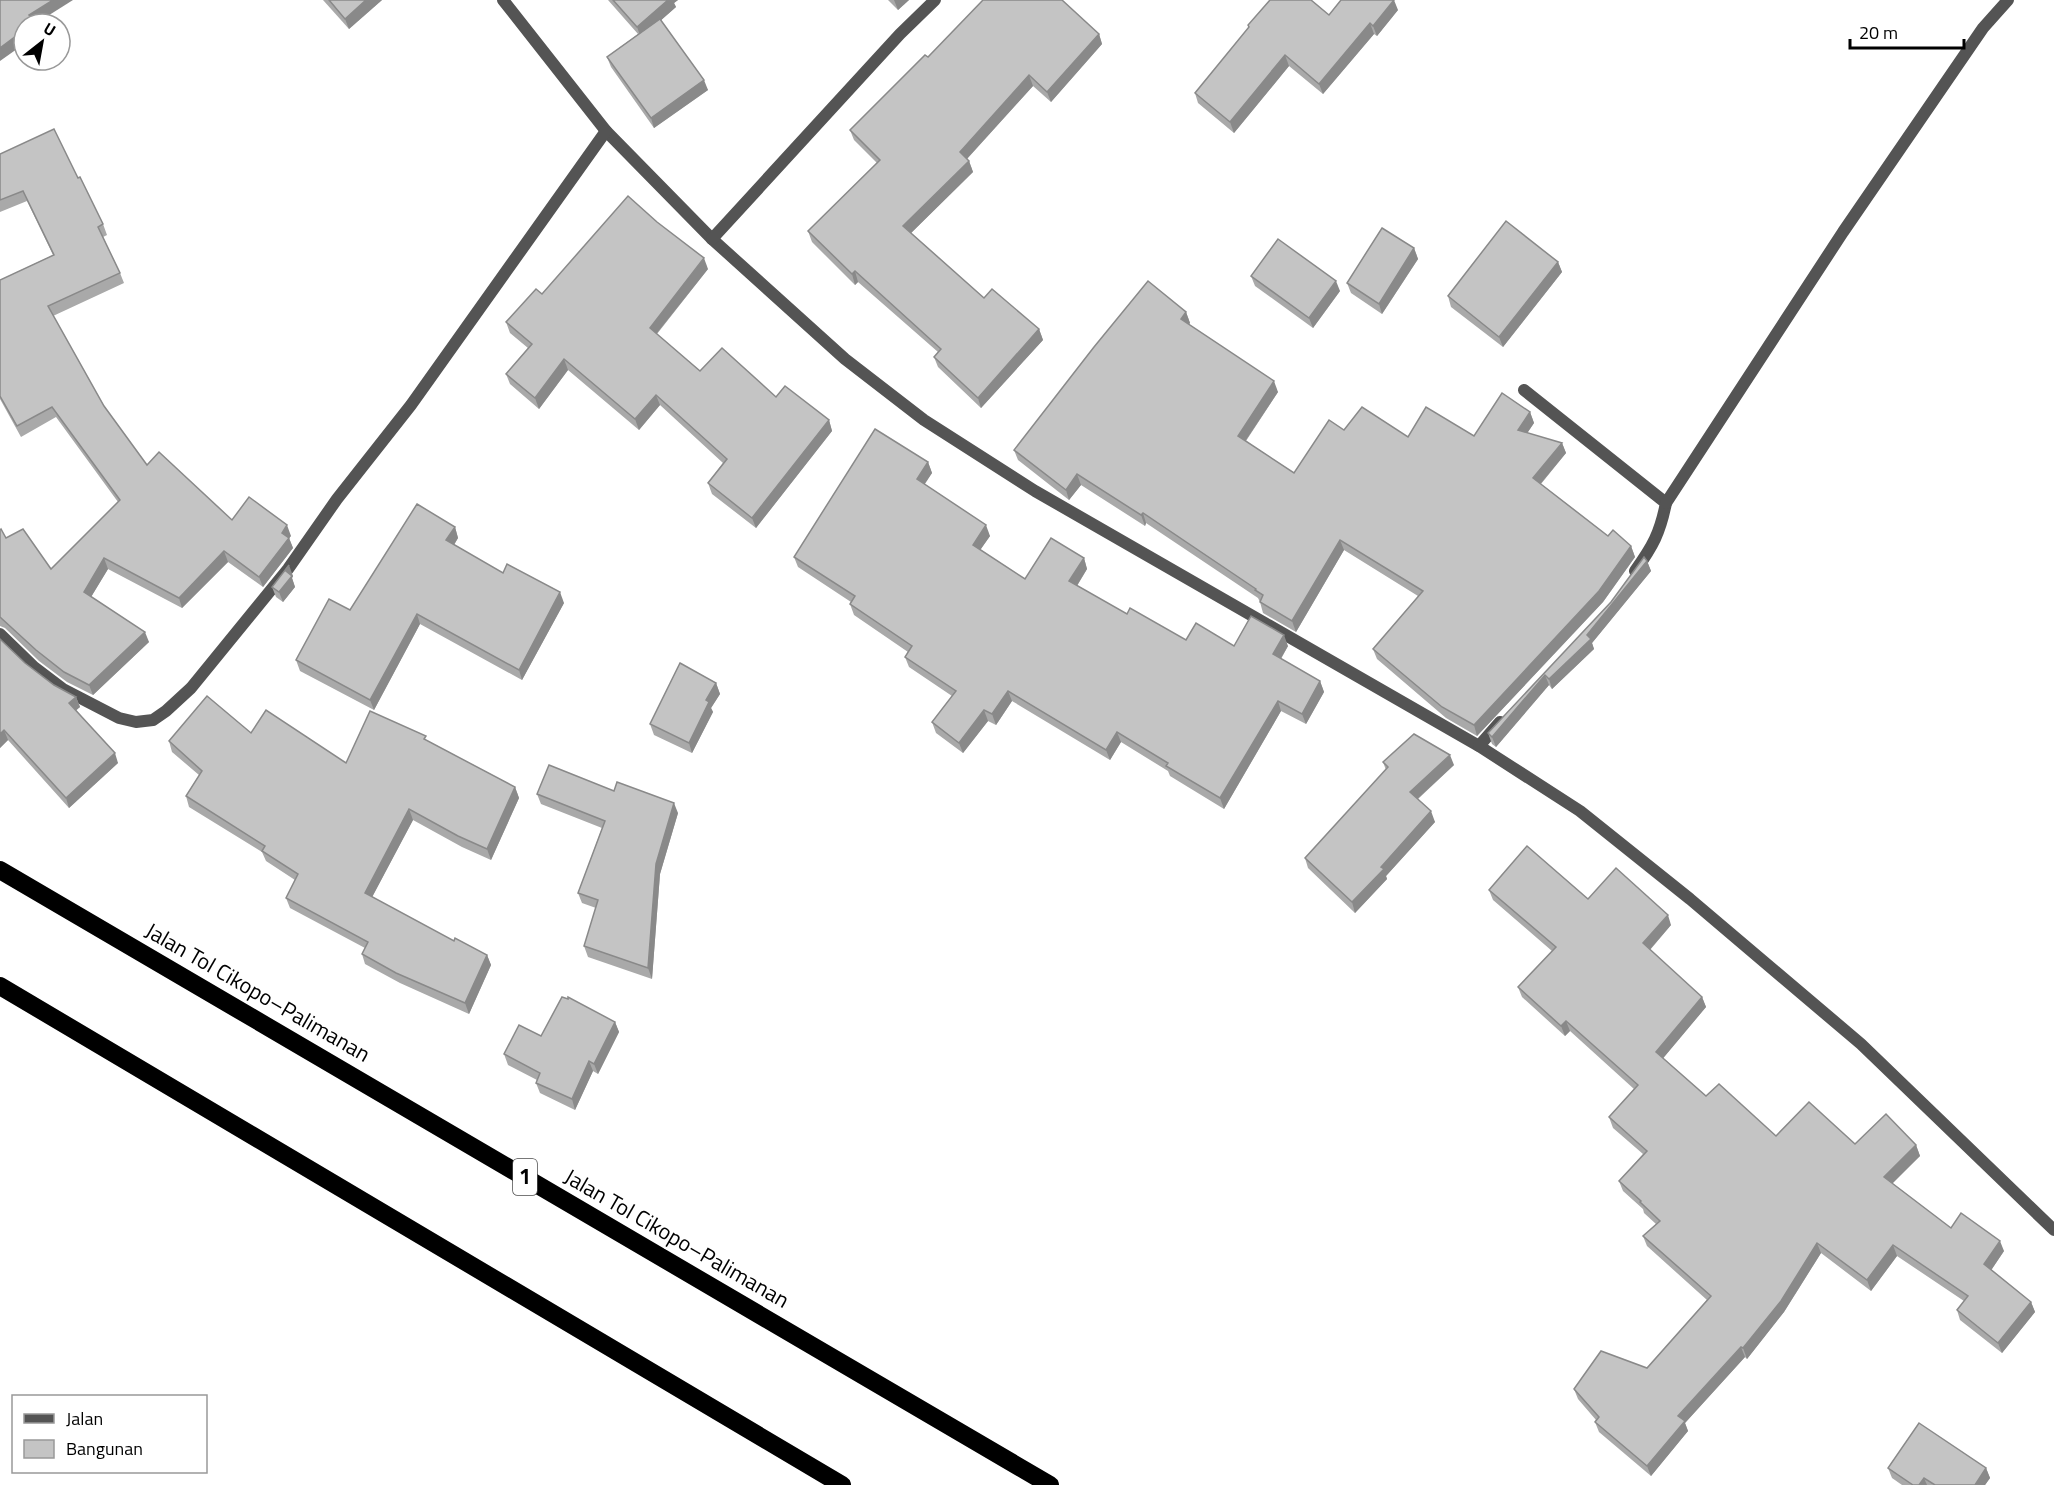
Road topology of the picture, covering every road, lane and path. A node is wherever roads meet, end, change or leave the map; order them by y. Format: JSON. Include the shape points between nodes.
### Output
{"nodes":[{"id":1,"x":503,"y":0,"type":"edge"},
{"id":2,"x":935,"y":0,"type":"edge"},
{"id":3,"x":2008,"y":0,"type":"edge"},
{"id":4,"x":606,"y":131,"type":"junction"},
{"id":5,"x":712,"y":239,"type":"junction"},
{"id":6,"x":1524,"y":390,"type":"dead end"},
{"id":7,"x":1666,"y":503,"type":"junction"},
{"id":8,"x":1628,"y":581,"type":"edge"},
{"id":9,"x":0,"y":634,"type":"edge"},
{"id":10,"x":1510,"y":712,"type":"edge"},
{"id":11,"x":1479,"y":746,"type":"junction"},
{"id":12,"x":0,"y":870,"type":"edge"},
{"id":13,"x":0,"y":986,"type":"edge"},
{"id":14,"x":2054,"y":1230,"type":"edge"},
{"id":15,"x":842,"y":1485,"type":"edge"},
{"id":16,"x":1050,"y":1485,"type":"edge"}],
"edges":[{"from":1,"to":4,"type":"street"},
{"from":2,"to":5,"type":"street"},
{"from":3,"to":7,"type":"street","via":[[1983,28],[1843,232]]},
{"from":4,"to":5,"type":"street"},
{"from":4,"to":9,"type":"street","via":[[411,405],[288,569],[191,688],[166,711],[153,720],[119,718],[63,689]]},
{"from":5,"to":11,"type":"street","via":[[844,359],[924,420],[1035,491]]},
{"from":6,"to":7,"type":"street"},
{"from":7,"to":8,"type":"street","via":[[1653,546]]},
{"from":10,"to":11,"type":"street"},
{"from":11,"to":14,"type":"street","via":[[1580,811],[1690,899],[1861,1044]]},
{"from":12,"to":16,"type":"highway","name":"Jalan Tol Cikopo–Palimanan","number":"1"},
{"from":13,"to":15,"type":"highway"}]}
